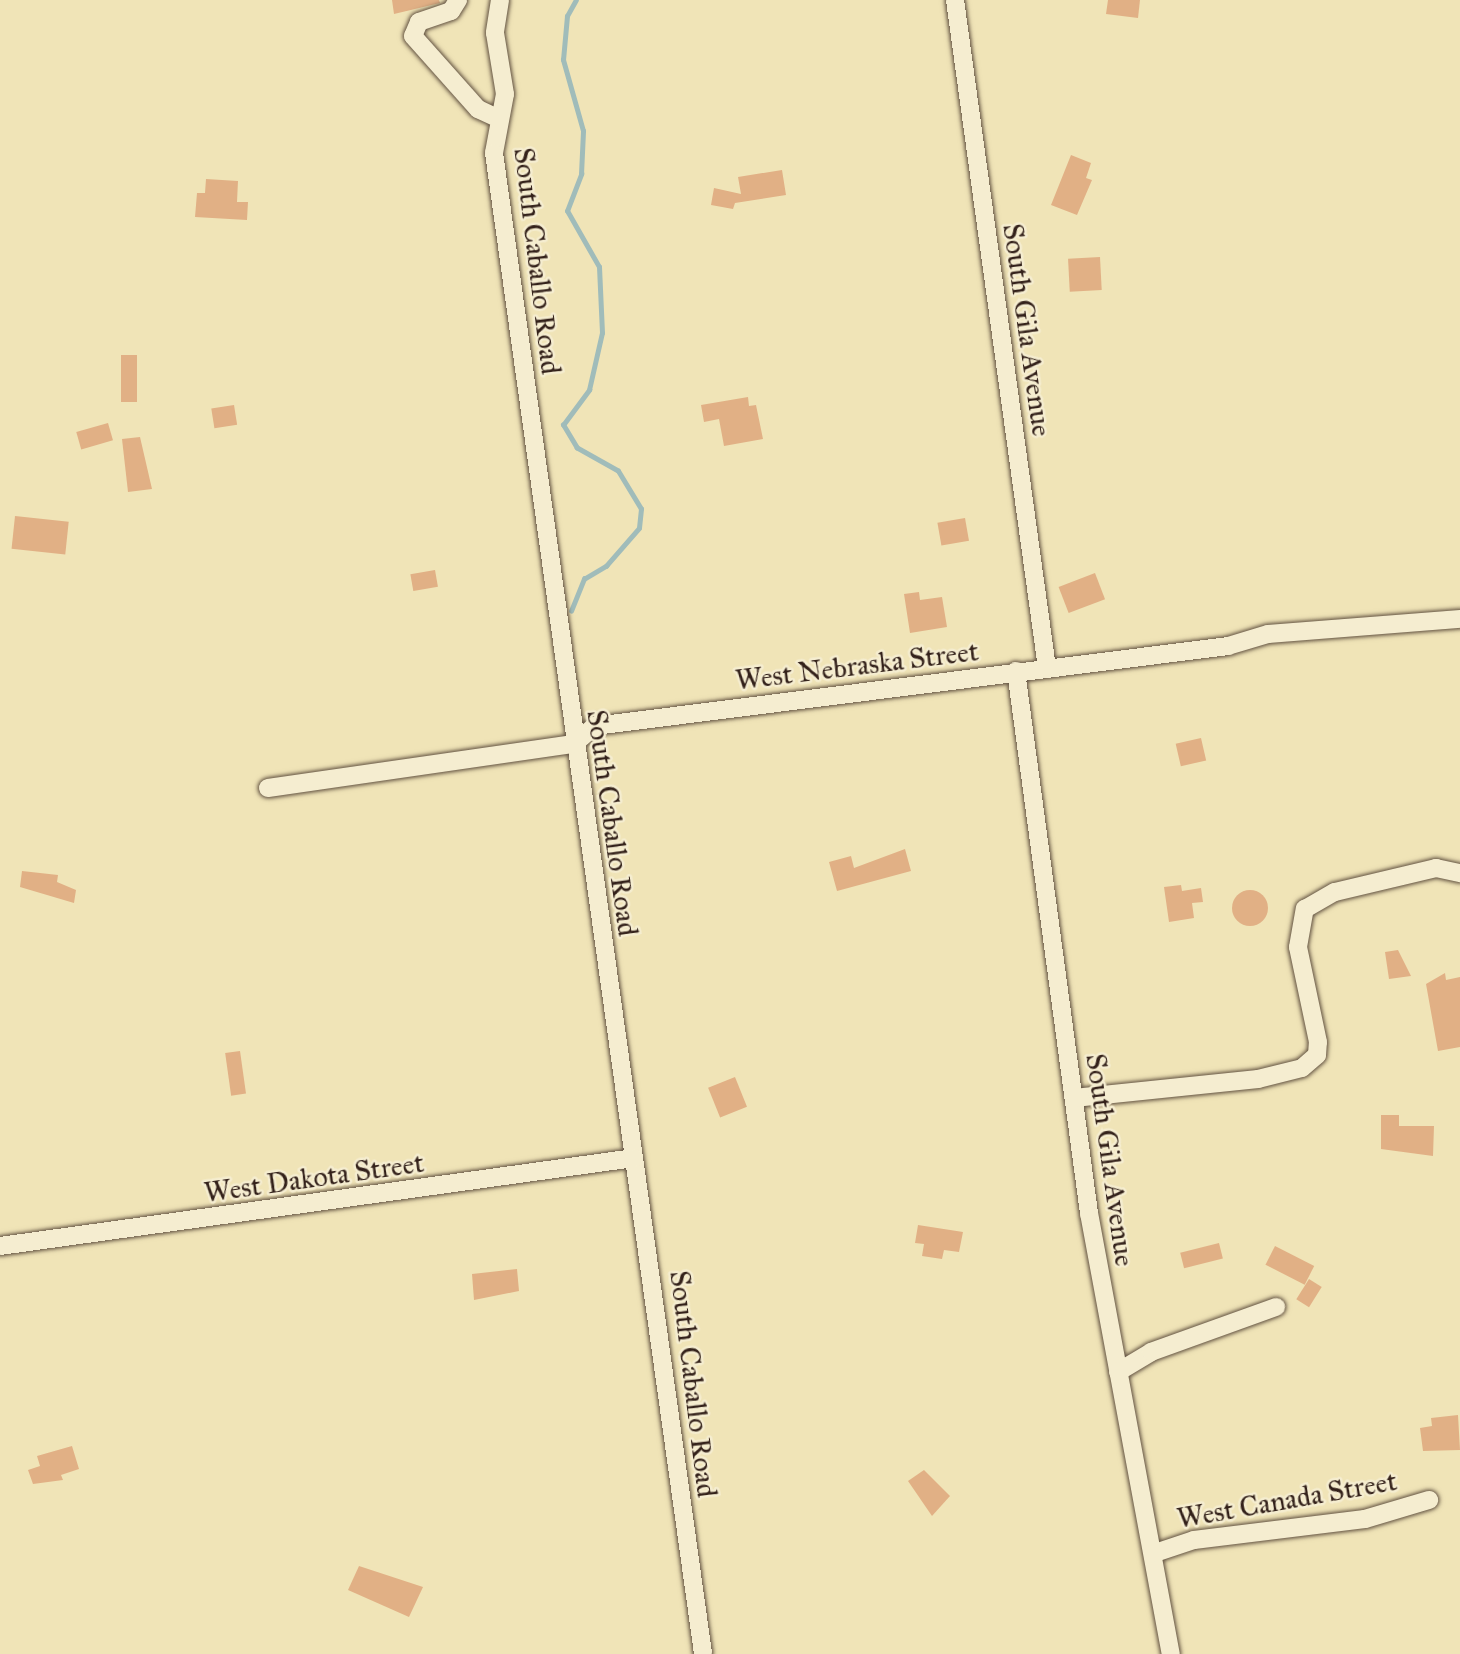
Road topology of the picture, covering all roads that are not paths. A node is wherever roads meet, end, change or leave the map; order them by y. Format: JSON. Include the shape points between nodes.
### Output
{"nodes":[{"id":1,"x":458,"y":0,"type":"edge"},
{"id":2,"x":500,"y":0,"type":"edge"},
{"id":3,"x":955,"y":0,"type":"edge"},
{"id":4,"x":497,"y":118,"type":"junction"},
{"id":5,"x":1460,"y":620,"type":"edge"},
{"id":6,"x":1047,"y":667,"type":"junction"},
{"id":7,"x":1016,"y":671,"type":"junction"},
{"id":8,"x":574,"y":744,"type":"junction"},
{"id":9,"x":268,"y":788,"type":"dead end"},
{"id":10,"x":1460,"y":873,"type":"edge"},
{"id":11,"x":1074,"y":1098,"type":"junction"},
{"id":12,"x":634,"y":1158,"type":"junction"},
{"id":13,"x":0,"y":1246,"type":"edge"},
{"id":14,"x":1276,"y":1307,"type":"dead end"},
{"id":15,"x":1118,"y":1372,"type":"junction"},
{"id":16,"x":1429,"y":1500,"type":"dead end"},
{"id":17,"x":1155,"y":1553,"type":"junction"},
{"id":18,"x":703,"y":1654,"type":"edge"},
{"id":19,"x":1171,"y":1654,"type":"edge"}],
"edges":[{"from":1,"to":4,"type":"street","via":[[451,11],[419,22],[414,36],[478,108]]},
{"from":2,"to":4,"type":"street","name":"South Caballo Road","via":[[495,33],[505,94]]},
{"from":3,"to":6,"type":"street","name":"South Gila Avenue"},
{"from":4,"to":8,"type":"street","name":"South Caballo Road","via":[[494,153]]},
{"from":5,"to":6,"type":"street","name":"West Nebraska Street","via":[[1268,634],[1228,646]]},
{"from":6,"to":7,"type":"street","name":"West Nebraska Street"},
{"from":7,"to":8,"type":"street","name":"West Nebraska Street","via":[[595,726]]},
{"from":7,"to":11,"type":"street","name":"South Gila Avenue"},
{"from":8,"to":9,"type":"street","name":"West Nebraska Street"},
{"from":8,"to":12,"type":"street","name":"South Caballo Road"},
{"from":10,"to":11,"type":"street","via":[[1436,868],[1335,892],[1305,909],[1298,947],[1318,1042],[1317,1055],[1302,1068],[1258,1079]]},
{"from":11,"to":15,"type":"street","name":"South Gila Avenue"},
{"from":12,"to":13,"type":"street","name":"West Dakota Street"},
{"from":12,"to":18,"type":"street","name":"South Caballo Road"},
{"from":14,"to":15,"type":"street","via":[[1151,1352]]},
{"from":15,"to":17,"type":"street","name":"South Gila Avenue"},
{"from":16,"to":17,"type":"street","name":"West Canada Street","via":[[1364,1519],[1194,1540]]},
{"from":17,"to":19,"type":"street","name":"South Gila Avenue"}]}
